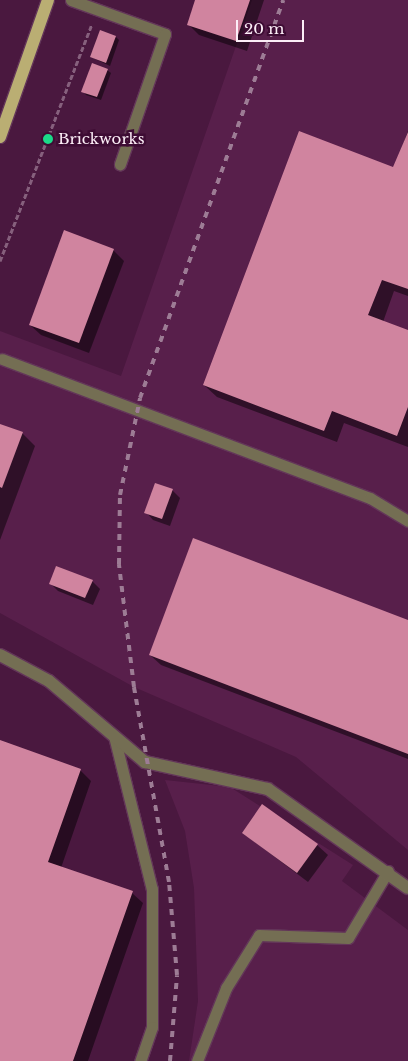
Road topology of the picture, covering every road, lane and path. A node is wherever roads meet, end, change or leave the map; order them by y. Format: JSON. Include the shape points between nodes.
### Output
{"nodes":[{"id":1,"x":48,"y":0,"type":"edge"},
{"id":2,"x":71,"y":0,"type":"edge"},
{"id":3,"x":97,"y":10,"type":"junction"},
{"id":4,"x":0,"y":137,"type":"edge"},
{"id":5,"x":120,"y":164,"type":"dead end"},
{"id":6,"x":0,"y":261,"type":"edge"},
{"id":7,"x":2,"y":359,"type":"dead end"},
{"id":8,"x":408,"y":521,"type":"edge"},
{"id":9,"x":0,"y":655,"type":"edge"},
{"id":10,"x":114,"y":736,"type":"junction"},
{"id":11,"x":388,"y":871,"type":"junction"},
{"id":12,"x":408,"y":888,"type":"edge"},
{"id":13,"x":140,"y":1061,"type":"edge"},
{"id":14,"x":197,"y":1061,"type":"edge"}],
"edges":[{"from":1,"to":4,"type":"main road"},
{"from":2,"to":3,"type":"lane"},
{"from":3,"to":5,"type":"lane","via":[[165,34]]},
{"from":3,"to":6,"type":"path"},
{"from":7,"to":8,"type":"lane","via":[[370,498]]},
{"from":9,"to":10,"type":"street","via":[[49,681]]},
{"from":10,"to":11,"type":"street","via":[[145,762],[268,789]]},
{"from":10,"to":13,"type":"lane","via":[[152,889],[152,1027]]},
{"from":11,"to":12,"type":"street"},
{"from":11,"to":14,"type":"lane","via":[[348,938],[259,935],[226,988]]}]}
